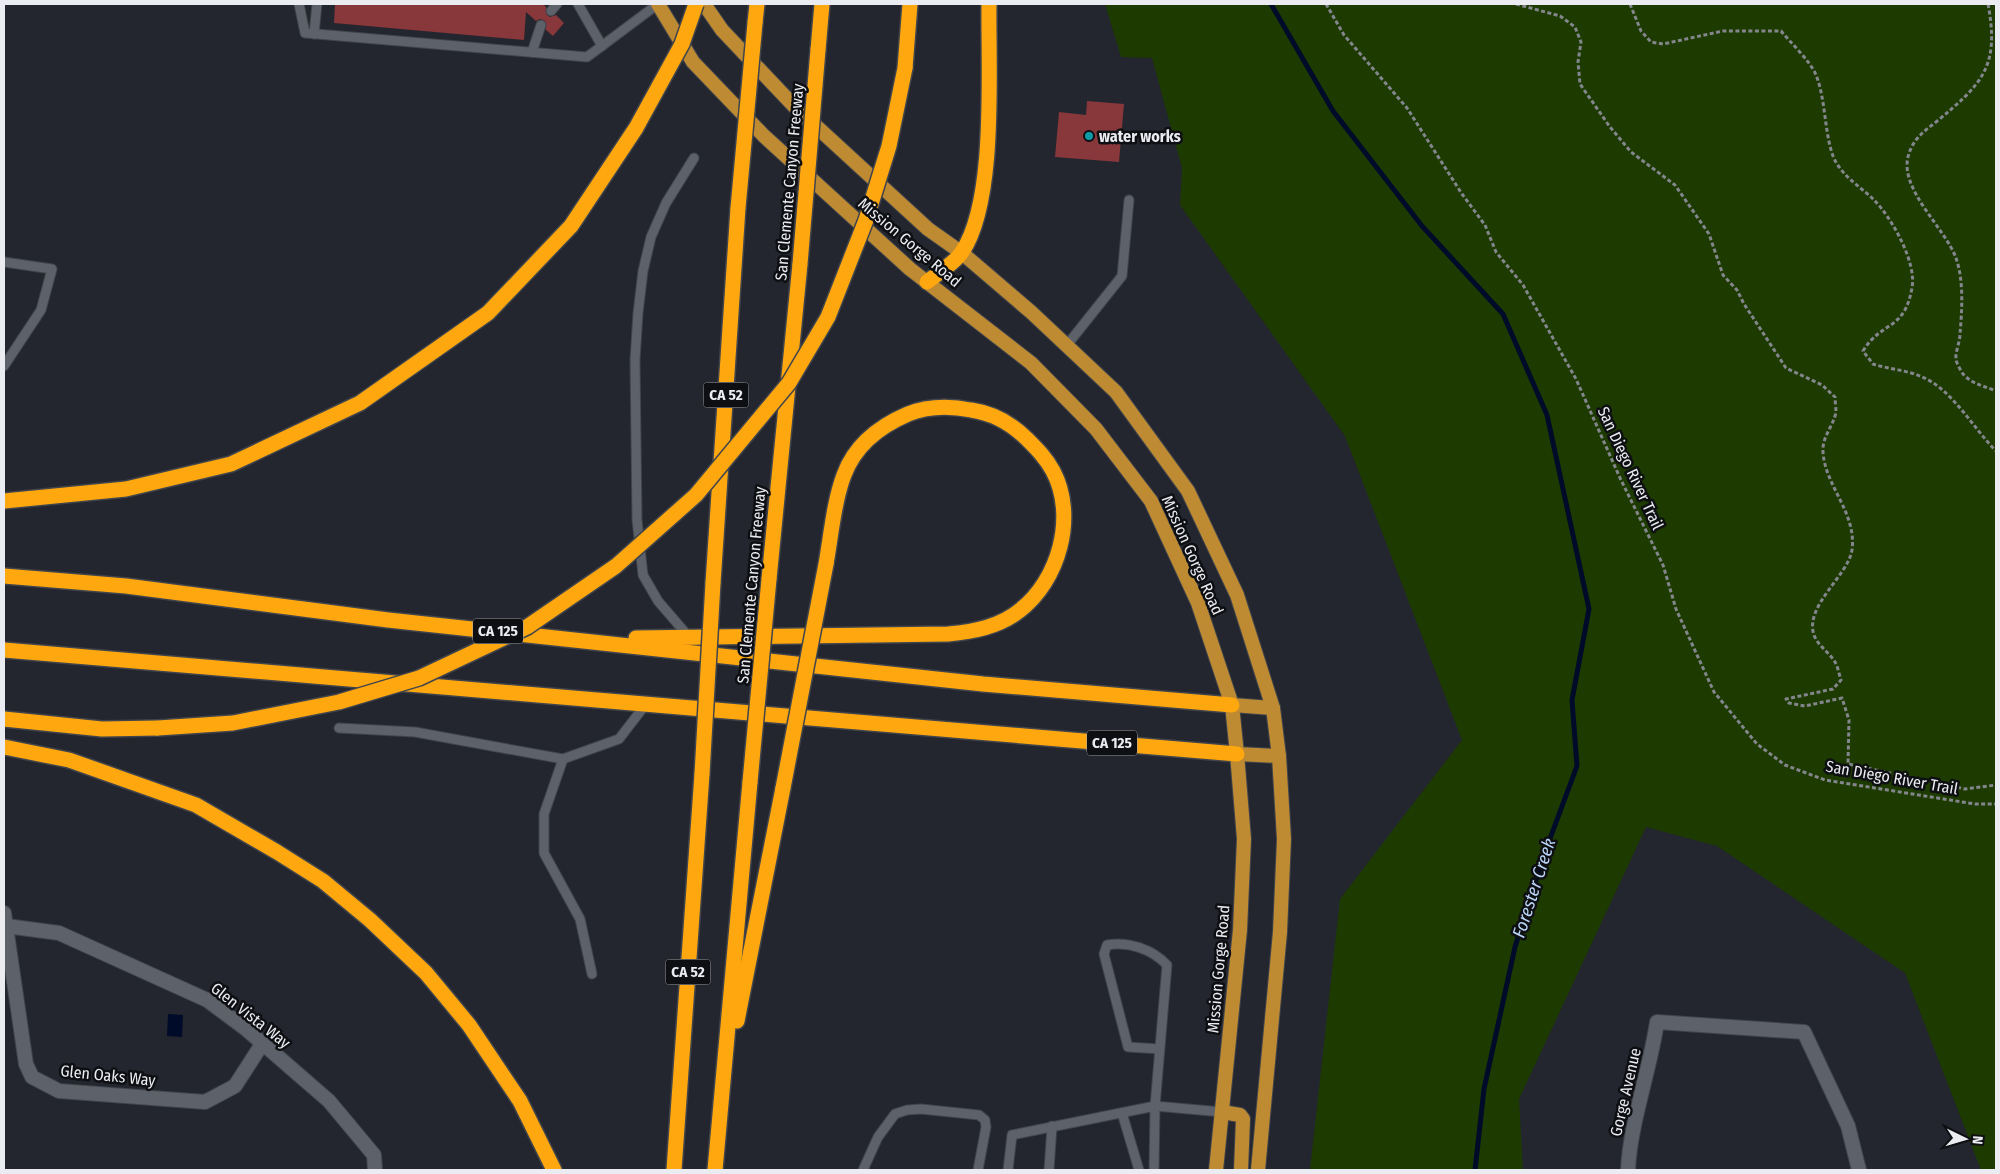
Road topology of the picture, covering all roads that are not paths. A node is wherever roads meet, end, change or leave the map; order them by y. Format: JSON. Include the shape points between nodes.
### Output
{"nodes":[{"id":1,"x":299,"y":4,"type":"edge"},
{"id":2,"x":317,"y":4,"type":"edge"},
{"id":3,"x":578,"y":4,"type":"edge"},
{"id":4,"x":658,"y":4,"type":"edge"},
{"id":5,"x":696,"y":4,"type":"edge"},
{"id":6,"x":704,"y":4,"type":"edge"},
{"id":7,"x":757,"y":4,"type":"edge"},
{"id":8,"x":822,"y":4,"type":"edge"},
{"id":9,"x":910,"y":4,"type":"edge"},
{"id":10,"x":989,"y":4,"type":"edge"},
{"id":11,"x":541,"y":25,"type":"dead end"},
{"id":12,"x":314,"y":34,"type":"junction"},
{"id":13,"x":602,"y":46,"type":"junction"},
{"id":14,"x":532,"y":52,"type":"junction"},
{"id":15,"x":694,"y":158,"type":"dead end"},
{"id":16,"x":1129,"y":200,"type":"dead end"},
{"id":17,"x":962,"y":253,"type":"junction"},
{"id":18,"x":4,"y":262,"type":"edge"},
{"id":19,"x":928,"y":282,"type":"junction"},
{"id":20,"x":1066,"y":345,"type":"junction"},
{"id":21,"x":4,"y":366,"type":"edge"},
{"id":22,"x":4,"y":500,"type":"edge"},
{"id":23,"x":4,"y":576,"type":"edge"},
{"id":24,"x":689,"y":637,"type":"junction"},
{"id":25,"x":568,"y":639,"type":"junction"},
{"id":26,"x":4,"y":650,"type":"edge"},
{"id":27,"x":646,"y":704,"type":"junction"},
{"id":28,"x":1232,"y":705,"type":"junction"},
{"id":29,"x":1273,"y":708,"type":"junction"},
{"id":30,"x":4,"y":719,"type":"edge"},
{"id":31,"x":339,"y":728,"type":"dead end"},
{"id":32,"x":4,"y":747,"type":"edge"},
{"id":33,"x":1237,"y":754,"type":"junction"},
{"id":34,"x":1279,"y":756,"type":"junction"},
{"id":35,"x":563,"y":759,"type":"junction"},
{"id":36,"x":5,"y":920,"type":"edge"},
{"id":37,"x":592,"y":974,"type":"dead end"},
{"id":38,"x":262,"y":1044,"type":"junction"},
{"id":39,"x":1160,"y":1049,"type":"junction"},
{"id":40,"x":721,"y":1103,"type":"junction"},
{"id":41,"x":1155,"y":1106,"type":"junction"},
{"id":42,"x":1222,"y":1112,"type":"junction"},
{"id":43,"x":1122,"y":1113,"type":"junction"},
{"id":44,"x":1052,"y":1126,"type":"junction"},
{"id":45,"x":375,"y":1170,"type":"edge"},
{"id":46,"x":554,"y":1170,"type":"edge"},
{"id":47,"x":674,"y":1170,"type":"edge"},
{"id":48,"x":714,"y":1170,"type":"edge"},
{"id":49,"x":863,"y":1170,"type":"edge"},
{"id":50,"x":978,"y":1170,"type":"edge"},
{"id":51,"x":1008,"y":1170,"type":"edge"},
{"id":52,"x":1049,"y":1170,"type":"edge"},
{"id":53,"x":1139,"y":1170,"type":"edge"},
{"id":54,"x":1154,"y":1170,"type":"edge"},
{"id":55,"x":1216,"y":1170,"type":"edge"},
{"id":56,"x":1241,"y":1170,"type":"edge"},
{"id":57,"x":1258,"y":1170,"type":"edge"},
{"id":58,"x":1628,"y":1170,"type":"edge"},
{"id":59,"x":1860,"y":1170,"type":"edge"}],
"edges":[{"from":1,"to":12,"type":"lane","via":[[305,33]]},
{"from":2,"to":12,"type":"lane"},
{"from":3,"to":13,"type":"lane"},
{"from":4,"to":13,"type":"lane"},
{"from":4,"to":19,"type":"main road","name":"Mission Gorge Road","via":[[693,62],[764,136]]},
{"from":5,"to":22,"type":"highway","bridge":true,"via":[[682,44],[636,128],[571,226],[488,313],[360,403],[231,464],[126,490]]},
{"from":6,"to":17,"type":"main road","name":"Mission Gorge Road","via":[[722,30],[794,106],[928,229]]},
{"from":7,"to":47,"type":"highway","number":"CA 52","bridge":true,"via":[[738,208]]},
{"from":8,"to":40,"type":"highway","name":"San Clemente Canyon Freeway","number":"CA 52","bridge":true},
{"from":9,"to":30,"type":"highway","bridge":true,"via":[[905,68],[889,146],[866,220],[828,317],[789,383],[696,494],[616,566],[527,627],[419,678],[339,702],[233,723],[158,728],[102,729]]},
{"from":10,"to":17,"type":"highway","via":[[987,155],[979,212]]},
{"from":11,"to":14,"type":"lane"},
{"from":12,"to":14,"type":"lane"},
{"from":13,"to":14,"type":"lane","via":[[587,57]]},
{"from":15,"to":24,"type":"lane","via":[[666,203],[651,237],[639,305],[636,360],[637,520],[644,575],[658,601]]},
{"from":16,"to":20,"type":"lane","via":[[1122,276]]},
{"from":17,"to":19,"type":"highway"},
{"from":17,"to":20,"type":"main road","name":"Mission Gorge Road"},
{"from":18,"to":21,"type":"lane","via":[[52,269],[41,310]]},
{"from":19,"to":28,"type":"main road","name":"Mission Gorge Road","via":[[1031,363],[1096,429],[1151,501],[1198,602]]},
{"from":20,"to":29,"type":"main road","name":"Mission Gorge Road","via":[[1116,392],[1188,491],[1237,595]]},
{"from":23,"to":25,"type":"highway","number":"CA 125","via":[[126,586],[388,620]]},
{"from":24,"to":25,"type":"highway"},
{"from":24,"to":40,"type":"highway","bridge":true,"via":[[948,634],[993,626],[1019,612],[1039,592],[1053,568],[1062,537],[1063,505],[1054,473],[1040,451],[1016,429],[985,412],[952,406],[917,411],[887,423],[860,446],[844,474],[826,564],[783,788]]},
{"from":25,"to":28,"type":"highway","number":"CA 125","via":[[983,684]]},
{"from":26,"to":27,"type":"highway","number":"CA 125"},
{"from":27,"to":33,"type":"highway","number":"CA 125"},
{"from":27,"to":35,"type":"lane","via":[[619,739]]},
{"from":28,"to":29,"type":"main road","number":"CA 125"},
{"from":28,"to":33,"type":"main road","name":"Mission Gorge Road"},
{"from":29,"to":34,"type":"main road","name":"Mission Gorge Road"},
{"from":31,"to":35,"type":"lane","via":[[415,732]]},
{"from":32,"to":46,"type":"highway","via":[[69,760],[196,805],[322,881],[370,920],[426,973],[469,1025],[520,1101]]},
{"from":33,"to":34,"type":"main road","number":"CA 125"},
{"from":33,"to":42,"type":"main road","name":"Mission Gorge Road","via":[[1243,866]]},
{"from":34,"to":57,"type":"main road","name":"Mission Gorge Road","via":[[1284,839],[1280,932]]},
{"from":35,"to":37,"type":"lane","via":[[544,814],[544,852],[580,919]]},
{"from":36,"to":38,"type":"street","name":"Glen Vista Way","via":[[59,933],[208,1000]]},
{"from":36,"to":38,"type":"street","name":"Glen Oaks Way","via":[[26,1064],[32,1077],[59,1091],[205,1102],[235,1086]]},
{"from":38,"to":45,"type":"street","name":"Glen Vista Way","via":[[329,1101],[374,1155]]},
{"from":39,"to":39,"type":"lane","via":[[1167,965],[1140,948],[1121,943],[1107,945],[1104,954],[1128,1047]]},
{"from":39,"to":41,"type":"lane"},
{"from":40,"to":48,"type":"highway","name":"San Clemente Canyon Freeway","number":"CA 52"},
{"from":41,"to":42,"type":"lane"},
{"from":41,"to":43,"type":"lane"},
{"from":41,"to":54,"type":"lane"},
{"from":42,"to":55,"type":"main road","name":"Mission Gorge Road"},
{"from":42,"to":56,"type":"main road","via":[[1240,1115],[1243,1119]]},
{"from":43,"to":44,"type":"lane"},
{"from":43,"to":53,"type":"lane"},
{"from":44,"to":51,"type":"lane","via":[[1012,1135]]},
{"from":44,"to":52,"type":"lane"},
{"from":49,"to":50,"type":"lane","via":[[878,1137],[895,1114],[921,1109],[979,1115],[985,1120]]},
{"from":58,"to":59,"type":"street","name":"Gorge Avenue","via":[[1657,1022],[1804,1032],[1848,1126]]}]}
